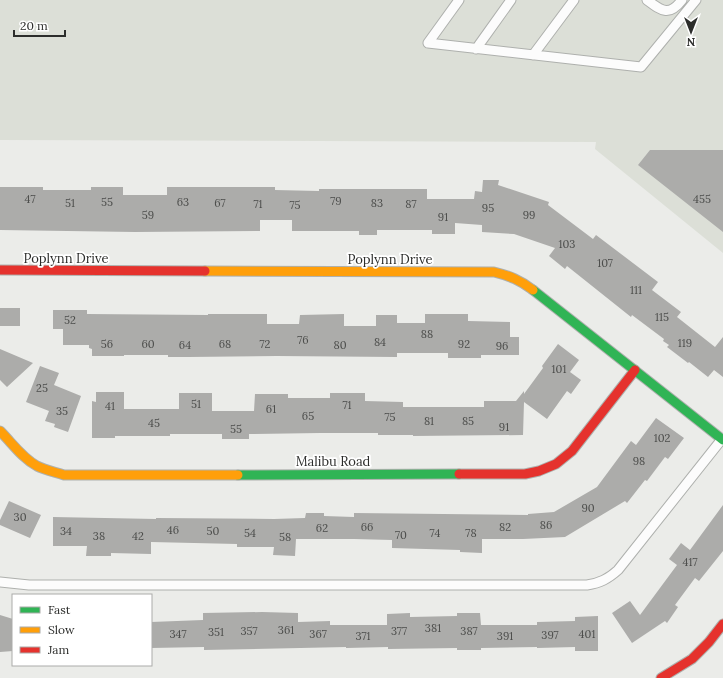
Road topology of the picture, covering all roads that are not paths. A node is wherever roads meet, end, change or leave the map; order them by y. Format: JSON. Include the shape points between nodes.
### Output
{"nodes":[{"id":1,"x":459,"y":0,"type":"edge"},
{"id":2,"x":511,"y":0,"type":"edge"},
{"id":3,"x":574,"y":0,"type":"edge"},
{"id":4,"x":647,"y":0,"type":"edge"},
{"id":5,"x":682,"y":0,"type":"edge"},
{"id":6,"x":696,"y":0,"type":"edge"},
{"id":7,"x":476,"y":49,"type":"junction"},
{"id":8,"x":533,"y":55,"type":"junction"},
{"id":9,"x":0,"y":270,"type":"edge"},
{"id":10,"x":635,"y":370,"type":"junction"},
{"id":11,"x":0,"y":431,"type":"edge"},
{"id":12,"x":722,"y":439,"type":"edge"},
{"id":13,"x":0,"y":582,"type":"edge"},
{"id":14,"x":723,"y":624,"type":"edge"},
{"id":15,"x":663,"y":677,"type":"edge"}],
"edges":[{"from":1,"to":7,"type":"lane","via":[[428,43]]},
{"from":2,"to":7,"type":"lane"},
{"from":3,"to":8,"type":"lane"},
{"from":4,"to":5,"type":"lane","via":[[660,10],[670,11]]},
{"from":6,"to":8,"type":"lane","via":[[640,67]]},
{"from":7,"to":8,"type":"lane"},
{"from":9,"to":10,"type":"street","name":"Poplynn Drive","via":[[494,272],[511,276],[524,284]]},
{"from":10,"to":11,"type":"street","name":"Malibu Road","via":[[572,451],[556,464],[525,474],[64,475],[35,465]]},
{"from":10,"to":12,"type":"street","name":"Poplynn Drive"},
{"from":12,"to":13,"type":"lane","via":[[618,570],[599,584],[29,586]]},
{"from":14,"to":15,"type":"street","via":[[692,659]]}]}
